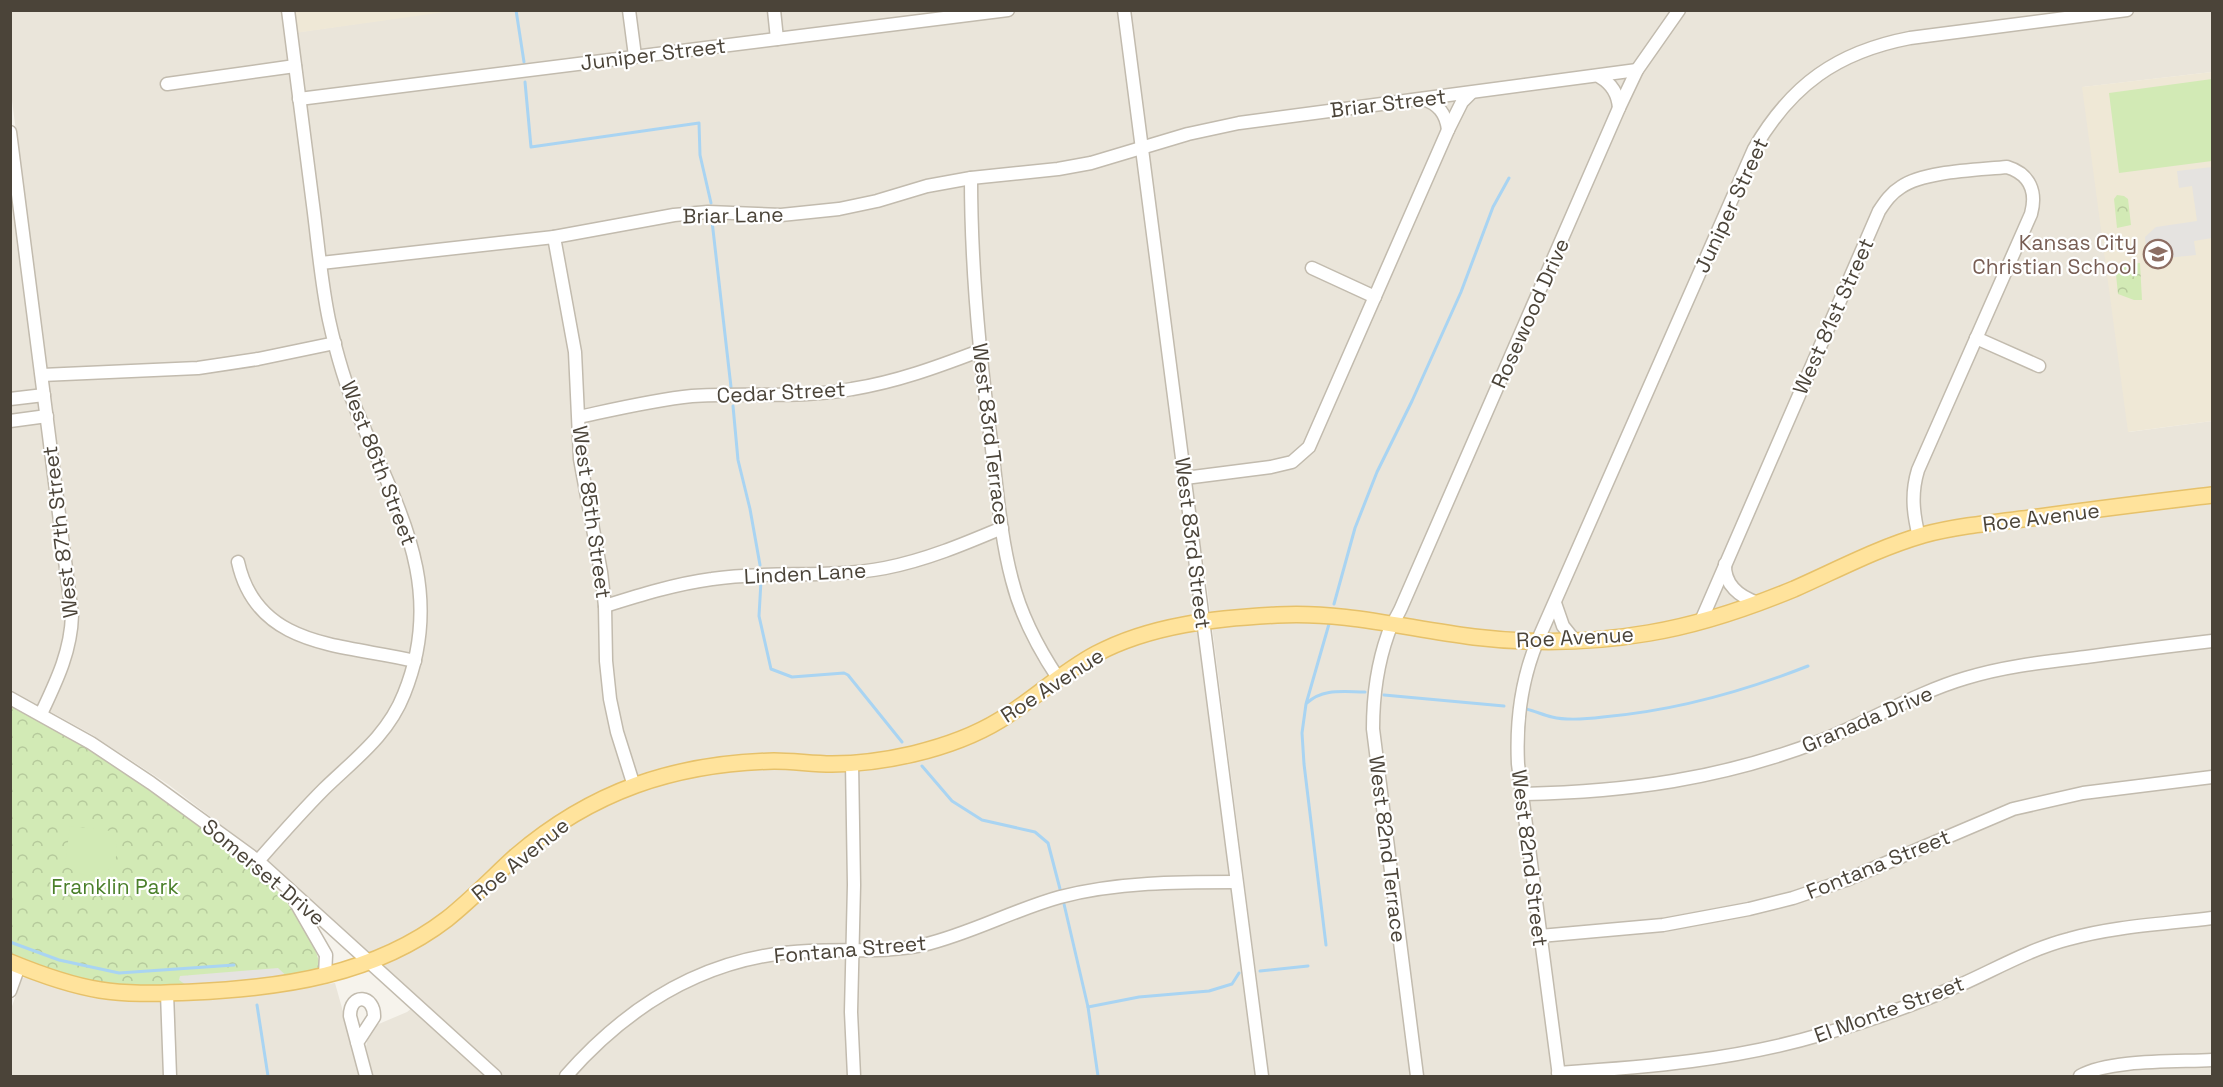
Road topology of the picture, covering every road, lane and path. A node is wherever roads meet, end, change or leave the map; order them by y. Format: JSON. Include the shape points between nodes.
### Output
{"nodes":[{"id":1,"x":288,"y":10,"type":"edge"},
{"id":2,"x":629,"y":10,"type":"edge"},
{"id":3,"x":774,"y":10,"type":"edge"},
{"id":4,"x":1008,"y":10,"type":"edge"},
{"id":5,"x":1124,"y":10,"type":"edge"},
{"id":6,"x":2127,"y":10,"type":"edge"},
{"id":7,"x":1678,"y":11,"type":"edge"},
{"id":8,"x":916,"y":16,"type":"edge"},
{"id":9,"x":777,"y":39,"type":"junction"},
{"id":10,"x":635,"y":56,"type":"junction"},
{"id":11,"x":295,"y":66,"type":"junction"},
{"id":12,"x":1637,"y":70,"type":"junction"},
{"id":13,"x":1600,"y":77,"type":"junction"},
{"id":14,"x":167,"y":84,"type":"dead end"},
{"id":15,"x":1471,"y":93,"type":"junction"},
{"id":16,"x":299,"y":99,"type":"junction"},
{"id":17,"x":1423,"y":99,"type":"junction"},
{"id":18,"x":1619,"y":108,"type":"junction"},
{"id":19,"x":1448,"y":130,"type":"junction"},
{"id":20,"x":10,"y":132,"type":"edge"},
{"id":21,"x":1142,"y":148,"type":"junction"},
{"id":22,"x":971,"y":178,"type":"junction"},
{"id":23,"x":554,"y":237,"type":"junction"},
{"id":24,"x":321,"y":263,"type":"junction"},
{"id":25,"x":1312,"y":268,"type":"dead end"},
{"id":26,"x":1375,"y":297,"type":"junction"},
{"id":27,"x":1976,"y":338,"type":"junction"},
{"id":28,"x":335,"y":343,"type":"junction"},
{"id":29,"x":980,"y":351,"type":"junction"},
{"id":30,"x":2039,"y":366,"type":"dead end"},
{"id":31,"x":42,"y":375,"type":"junction"},
{"id":32,"x":44,"y":395,"type":"junction"},
{"id":33,"x":10,"y":399,"type":"edge"},
{"id":34,"x":46,"y":416,"type":"junction"},
{"id":35,"x":579,"y":417,"type":"junction"},
{"id":36,"x":10,"y":421,"type":"edge"},
{"id":37,"x":1185,"y":478,"type":"junction"},
{"id":38,"x":2212,"y":495,"type":"edge"},
{"id":39,"x":1002,"y":528,"type":"junction"},
{"id":40,"x":1918,"y":537,"type":"junction"},
{"id":41,"x":238,"y":562,"type":"dead end"},
{"id":42,"x":1725,"y":563,"type":"junction"},
{"id":43,"x":1555,"y":603,"type":"junction"},
{"id":44,"x":1758,"y":603,"type":"junction"},
{"id":45,"x":605,"y":606,"type":"junction"},
{"id":46,"x":1701,"y":621,"type":"junction"},
{"id":47,"x":1203,"y":623,"type":"junction"},
{"id":48,"x":1393,"y":623,"type":"junction"},
{"id":49,"x":2212,"y":640,"type":"edge"},
{"id":50,"x":1575,"y":641,"type":"junction"},
{"id":51,"x":1537,"y":642,"type":"junction"},
{"id":52,"x":415,"y":661,"type":"junction"},
{"id":53,"x":1058,"y":678,"type":"junction"},
{"id":54,"x":10,"y":698,"type":"edge"},
{"id":55,"x":41,"y":714,"type":"junction"},
{"id":56,"x":852,"y":763,"type":"junction"},
{"id":57,"x":2212,"y":777,"type":"edge"},
{"id":58,"x":634,"y":786,"type":"junction"},
{"id":59,"x":1522,"y":795,"type":"junction"},
{"id":60,"x":258,"y":861,"type":"junction"},
{"id":61,"x":1236,"y":882,"type":"junction"},
{"id":62,"x":286,"y":887,"type":"junction"},
{"id":63,"x":2212,"y":918,"type":"edge"},
{"id":64,"x":1540,"y":936,"type":"junction"},
{"id":65,"x":852,"y":950,"type":"junction"},
{"id":66,"x":368,"y":963,"type":"junction"},
{"id":67,"x":15,"y":964,"type":"edge"},
{"id":68,"x":325,"y":976,"type":"junction"},
{"id":69,"x":10,"y":991,"type":"edge"},
{"id":70,"x":168,"y":993,"type":"junction"},
{"id":71,"x":357,"y":1043,"type":"dead end"},
{"id":72,"x":2212,"y":1060,"type":"edge"},
{"id":73,"x":1558,"y":1075,"type":"edge"},
{"id":74,"x":170,"y":1077,"type":"edge"},
{"id":75,"x":366,"y":1077,"type":"edge"},
{"id":76,"x":495,"y":1077,"type":"edge"},
{"id":77,"x":566,"y":1077,"type":"edge"},
{"id":78,"x":854,"y":1077,"type":"edge"},
{"id":79,"x":1262,"y":1077,"type":"edge"},
{"id":80,"x":1417,"y":1077,"type":"edge"},
{"id":81,"x":2080,"y":1077,"type":"edge"}],
"edges":[{"from":1,"to":11,"type":"street","name":"West 86th Street"},
{"from":2,"to":10,"type":"street"},
{"from":3,"to":9,"type":"street"},
{"from":4,"to":8,"type":"street","name":"Juniper Street"},
{"from":5,"to":21,"type":"street","name":"West 83rd Street"},
{"from":6,"to":43,"type":"street","name":"Juniper Street","via":[[1882,43],[1837,61],[1802,86],[1767,127],[1754,150]]},
{"from":7,"to":12,"type":"street","name":"Rosewood Drive"},
{"from":8,"to":9,"type":"street","name":"Juniper Street"},
{"from":9,"to":10,"type":"street","name":"Juniper Street"},
{"from":10,"to":16,"type":"street","name":"Juniper Street"},
{"from":11,"to":14,"type":"street"},
{"from":11,"to":16,"type":"street","name":"West 86th Street"},
{"from":12,"to":13,"type":"street","name":"Briar Street"},
{"from":12,"to":18,"type":"street","name":"Rosewood Drive"},
{"from":13,"to":15,"type":"street","name":"Briar Street"},
{"from":13,"to":18,"type":"street","via":[[1617,95]]},
{"from":15,"to":17,"type":"street","name":"Briar Street"},
{"from":15,"to":19,"type":"street"},
{"from":16,"to":24,"type":"street","name":"West 86th Street"},
{"from":17,"to":19,"type":"street","via":[[1444,114]]},
{"from":17,"to":21,"type":"street","name":"Briar Street","via":[[1239,123]]},
{"from":18,"to":48,"type":"street","name":"Rosewood Drive"},
{"from":19,"to":26,"type":"street"},
{"from":20,"to":31,"type":"street","name":"West 87th Street"},
{"from":21,"to":22,"type":"street","name":"Briar Lane","via":[[1058,169]]},
{"from":21,"to":37,"type":"street","name":"West 83rd Street"},
{"from":22,"to":23,"type":"street","name":"Briar Lane","via":[[839,210],[781,215],[674,215]]},
{"from":22,"to":29,"type":"street","name":"West 83rd Terrace","via":[[972,256]]},
{"from":23,"to":24,"type":"street","name":"Briar Lane"},
{"from":23,"to":35,"type":"street","name":"West 85th Street","via":[[573,334]]},
{"from":24,"to":28,"type":"street","name":"West 86th Street"},
{"from":25,"to":26,"type":"street"},
{"from":26,"to":37,"type":"street","via":[[1309,447],[1301,456],[1271,467]]},
{"from":27,"to":30,"type":"street"},
{"from":27,"to":40,"type":"street","via":[[1915,479],[1913,504]]},
{"from":27,"to":42,"type":"street","name":"West 81st Street","via":[[2034,202],[2025,176],[2007,167],[1925,177],[1903,185],[1887,199]]},
{"from":28,"to":31,"type":"street","via":[[198,368]]},
{"from":28,"to":52,"type":"street","name":"West 86th Street","via":[[353,402],[404,521],[416,559],[421,622]]},
{"from":29,"to":35,"type":"street","name":"Cedar Street","via":[[919,374],[851,389],[780,396],[693,396]]},
{"from":29,"to":39,"type":"street","name":"West 83rd Terrace"},
{"from":31,"to":32,"type":"street","name":"West 87th Street"},
{"from":32,"to":33,"type":"street"},
{"from":32,"to":34,"type":"street","name":"West 87th Street"},
{"from":34,"to":36,"type":"street","name":"West 87th Street"},
{"from":34,"to":55,"type":"street","name":"West 87th Street","via":[[72,628],[65,660]]},
{"from":35,"to":45,"type":"street","name":"West 85th Street","via":[[580,459]]},
{"from":37,"to":47,"type":"street","name":"West 83rd Street"},
{"from":38,"to":40,"type":"main road","name":"Roe Avenue","via":[[1979,524]]},
{"from":39,"to":45,"type":"street","name":"Linden Lane","via":[[949,550],[885,568],[825,575],[712,578]]},
{"from":39,"to":53,"type":"street","name":"West 83rd Terrace","via":[[1011,580],[1021,609]]},
{"from":40,"to":44,"type":"main road","name":"Roe Avenue"},
{"from":41,"to":52,"type":"street","via":[[242,581],[257,606],[284,628],[318,642]]},
{"from":42,"to":44,"type":"street","via":[[1730,584]]},
{"from":42,"to":46,"type":"street","name":"West 81st Street"},
{"from":43,"to":50,"type":"street","via":[[1563,626]]},
{"from":43,"to":51,"type":"street","name":"Juniper Street"},
{"from":44,"to":46,"type":"main road","name":"Roe Avenue"},
{"from":45,"to":58,"type":"street","name":"West 85th Street","via":[[610,699]]},
{"from":46,"to":50,"type":"main road","name":"Roe Avenue","via":[[1646,634]]},
{"from":47,"to":48,"type":"main road","name":"Roe Avenue","via":[[1314,614]]},
{"from":47,"to":53,"type":"main road","name":"Roe Avenue","via":[[1141,634]]},
{"from":47,"to":61,"type":"street","name":"West 83rd Street"},
{"from":48,"to":51,"type":"main road","name":"Roe Avenue","via":[[1468,636]]},
{"from":48,"to":80,"type":"street","name":"West 82nd Terrace","via":[[1376,678],[1373,729]]},
{"from":49,"to":59,"type":"street","name":"Granada Drive","via":[[1988,672],[1932,690],[1819,741],[1700,777],[1605,791]]},
{"from":50,"to":51,"type":"main road","name":"Roe Avenue"},
{"from":51,"to":59,"type":"street","name":"West 82nd Street","via":[[1518,718]]},
{"from":52,"to":60,"type":"street","name":"West 86th Street","via":[[404,695],[384,730],[297,816]]},
{"from":53,"to":56,"type":"main road","name":"Roe Avenue","via":[[981,730],[914,754]]},
{"from":54,"to":55,"type":"street","name":"Somerset Drive"},
{"from":55,"to":60,"type":"street","name":"Somerset Drive","via":[[151,783]]},
{"from":56,"to":58,"type":"main road","name":"Roe Avenue","via":[[742,762],[687,770]]},
{"from":56,"to":65,"type":"street"},
{"from":57,"to":64,"type":"street","name":"Fontana Street","via":[[2074,795],[2013,809],[1846,880],[1749,909],[1663,925]]},
{"from":58,"to":66,"type":"main road","name":"Roe Avenue","via":[[571,816],[518,855],[445,920],[408,945]]},
{"from":59,"to":64,"type":"street","name":"West 82nd Street"},
{"from":60,"to":62,"type":"street","name":"Somerset Drive"},
{"from":61,"to":65,"type":"street","name":"Fontana Street","via":[[1161,883],[1087,892],[1039,904],[932,943],[900,949]]},
{"from":61,"to":79,"type":"street","name":"West 83rd Street"},
{"from":62,"to":66,"type":"street","name":"Somerset Drive"},
{"from":62,"to":68,"type":"street","via":[[326,955]]},
{"from":63,"to":73,"type":"street","name":"El Monte Street","via":[[2069,939],[1872,1019],[1741,1055]]},
{"from":64,"to":73,"type":"street","name":"West 82nd Street"},
{"from":65,"to":77,"type":"street","name":"Fontana Street","via":[[769,955],[681,983],[632,1012],[604,1035]]},
{"from":65,"to":78,"type":"street"},
{"from":66,"to":68,"type":"main road","name":"Roe Avenue"},
{"from":66,"to":76,"type":"street","name":"Somerset Drive"},
{"from":67,"to":69,"type":"street"},
{"from":67,"to":70,"type":"main road","name":"Roe Avenue","via":[[99,990]]},
{"from":68,"to":70,"type":"main road","name":"Roe Avenue","via":[[277,985]]},
{"from":70,"to":74,"type":"street"},
{"from":71,"to":75,"type":"street"},
{"from":72,"to":81,"type":"street","via":[[2122,1065],[2100,1068]]}]}
